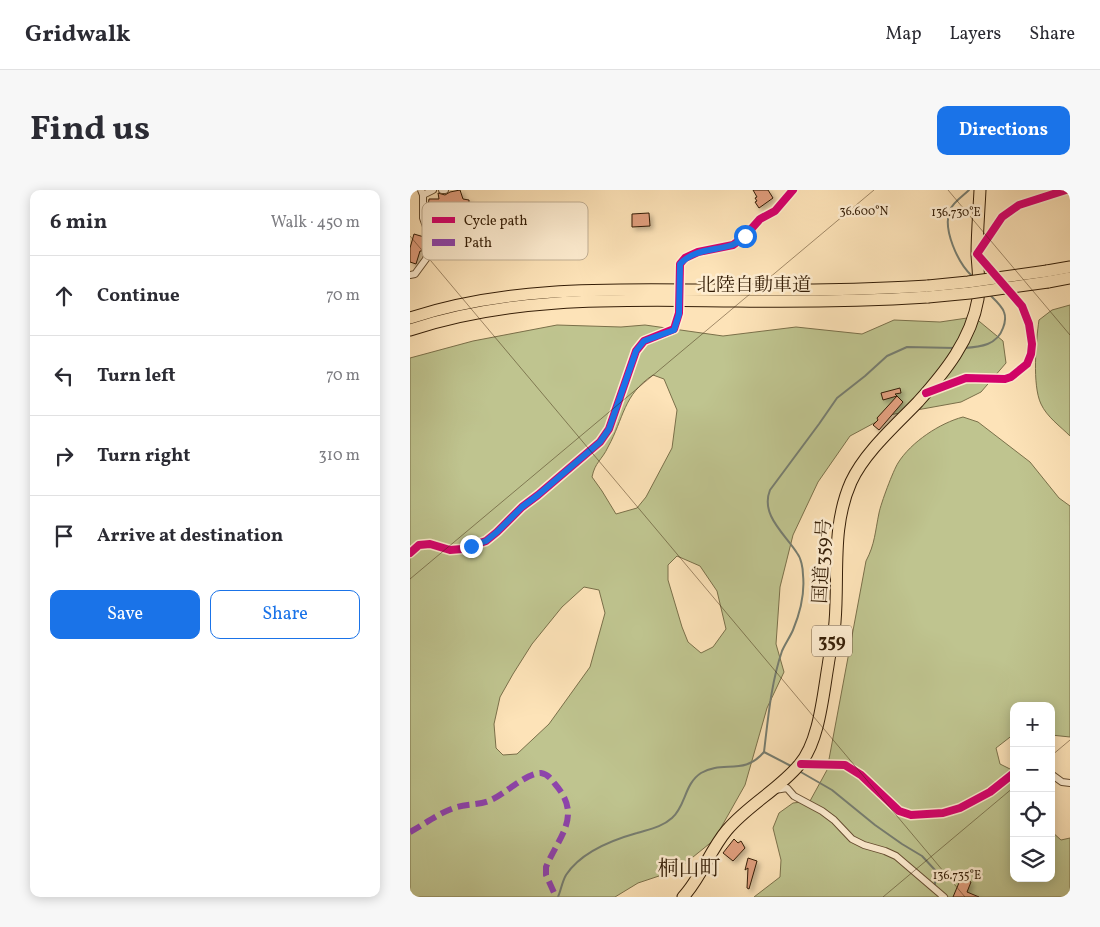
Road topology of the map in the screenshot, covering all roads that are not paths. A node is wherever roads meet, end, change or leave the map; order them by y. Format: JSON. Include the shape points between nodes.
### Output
{"nodes":[{"id":1,"x":433,"y":190,"type":"edge"},
{"id":2,"x":793,"y":190,"type":"edge"},
{"id":3,"x":1066,"y":190,"type":"edge"},
{"id":4,"x":422,"y":192,"type":"edge"},
{"id":5,"x":980,"y":194,"type":"edge"},
{"id":6,"x":978,"y":254,"type":"junction"},
{"id":7,"x":425,"y":260,"type":"edge"},
{"id":8,"x":1070,"y":267,"type":"edge"},
{"id":9,"x":410,"y":275,"type":"edge"},
{"id":10,"x":1048,"y":277,"type":"junction"},
{"id":11,"x":1070,"y":278,"type":"edge"},
{"id":12,"x":928,"y":291,"type":"junction"},
{"id":13,"x":410,"y":318,"type":"edge"},
{"id":14,"x":410,"y":330,"type":"edge"},
{"id":15,"x":926,"y":393,"type":"junction"},
{"id":16,"x":410,"y":553,"type":"edge"},
{"id":17,"x":801,"y":764,"type":"junction"},
{"id":18,"x":1010,"y":776,"type":"edge"},
{"id":19,"x":1055,"y":777,"type":"edge"},
{"id":20,"x":1070,"y":783,"type":"edge"},
{"id":21,"x":773,"y":791,"type":"junction"},
{"id":22,"x":683,"y":897,"type":"edge"},
{"id":23,"x":944,"y":897,"type":"edge"}],
"edges":[{"from":1,"to":4,"type":"street"},
{"from":2,"to":16,"type":"street","bridge":true,"via":[[775,211],[760,219],[734,245],[698,252],[680,264],[679,314],[674,330],[644,341],[636,351],[609,429],[600,442],[486,541],[450,550],[430,544],[419,545]]},
{"from":3,"to":6,"type":"street","via":[[1019,205],[1002,217]]},
{"from":5,"to":6,"type":"highway","name":"国道359号","number":"359"},
{"from":6,"to":15,"type":"highway","name":"国道359号","number":"359","bridge":true,"via":[[978,300],[962,345]]},
{"from":6,"to":15,"type":"street","via":[[1022,306],[1032,344],[1028,364],[1005,379],[966,378]]},
{"from":7,"to":9,"type":"street","via":[[415,274]]},
{"from":8,"to":10,"type":"highway","name":"北陸自動車道"},
{"from":10,"to":11,"type":"highway","name":"北陸自動車道"},
{"from":10,"to":12,"type":"highway","name":"北陸自動車道","bridge":true,"via":[[968,282]]},
{"from":12,"to":13,"type":"highway","name":"北陸自動車道","via":[[577,290],[495,298]]},
{"from":12,"to":14,"type":"highway","name":"北陸自動車道","via":[[831,302],[623,300],[545,303],[463,315]]},
{"from":15,"to":17,"type":"highway","name":"国道359号","number":"359","via":[[869,455],[852,480],[843,502],[838,530],[835,622],[819,717]]},
{"from":17,"to":18,"type":"street","via":[[845,765],[861,775],[899,811],[911,815],[944,813],[960,808],[990,792]]},
{"from":17,"to":21,"type":"highway","name":"国道359号","number":"359"},
{"from":19,"to":20,"type":"street"},
{"from":21,"to":22,"type":"highway","name":"国道359号","number":"359","via":[[728,829]]},
{"from":21,"to":23,"type":"street","via":[[787,788],[794,796],[834,820],[852,839],[896,856]]}]}
